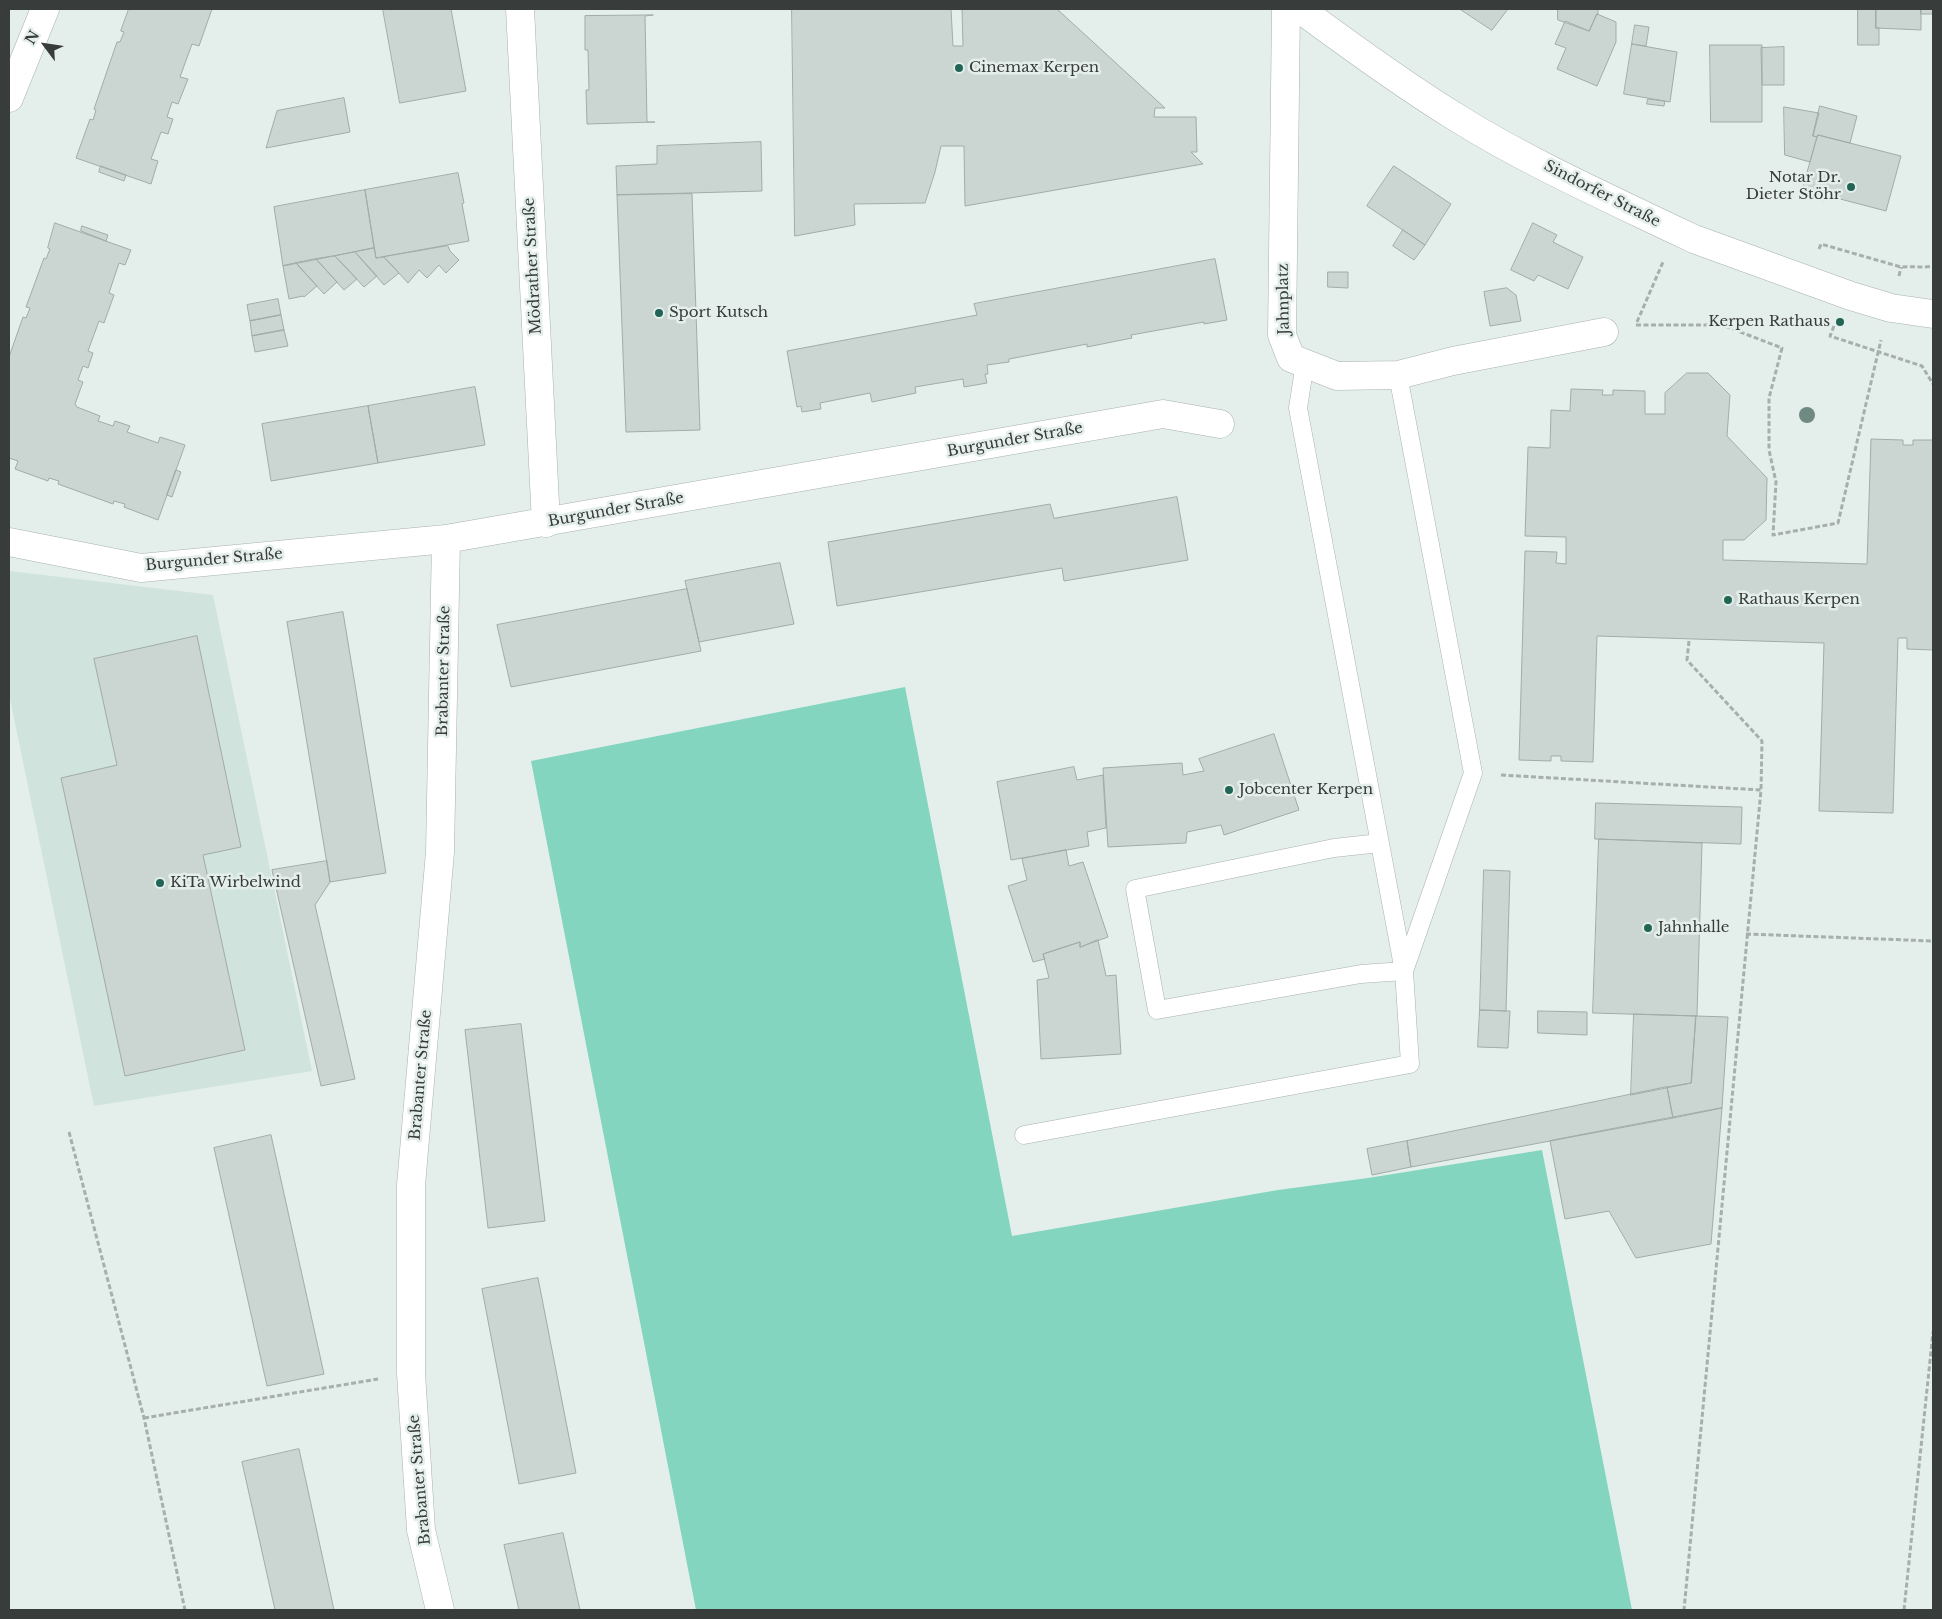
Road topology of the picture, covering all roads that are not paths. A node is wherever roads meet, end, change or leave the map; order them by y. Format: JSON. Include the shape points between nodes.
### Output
{"nodes":[{"id":1,"x":44,"y":9,"type":"edge"},
{"id":2,"x":520,"y":9,"type":"edge"},
{"id":3,"x":1286,"y":9,"type":"edge"},
{"id":4,"x":1300,"y":9,"type":"edge"},
{"id":5,"x":9,"y":98,"type":"edge"},
{"id":6,"x":1933,"y":314,"type":"edge"},
{"id":7,"x":1604,"y":332,"type":"road end"},
{"id":8,"x":1305,"y":363,"type":"junction"},
{"id":9,"x":1398,"y":375,"type":"junction"},
{"id":10,"x":1220,"y":424,"type":"dead end"},
{"id":11,"x":546,"y":522,"type":"junction"},
{"id":12,"x":446,"y":539,"type":"junction"},
{"id":13,"x":9,"y":542,"type":"edge"},
{"id":14,"x":1380,"y":842,"type":"junction"},
{"id":15,"x":1404,"y":971,"type":"junction"},
{"id":16,"x":1024,"y":1135,"type":"dead end"},
{"id":17,"x":440,"y":1610,"type":"edge"}],
"edges":[{"from":1,"to":5,"type":"street"},
{"from":2,"to":11,"type":"street","name":"Mödrather Straße"},
{"from":3,"to":8,"type":"street","name":"Jahnplatz","via":[[1282,335],[1291,358]]},
{"from":4,"to":6,"type":"street","name":"Sindorfer Straße","via":[[1454,116],[1520,153],[1677,231],[1851,296],[1891,308]]},
{"from":7,"to":9,"type":"street","name":"Jahnplatz"},
{"from":8,"to":9,"type":"street","name":"Jahnplatz","via":[[1337,376]]},
{"from":8,"to":14,"type":"lane","via":[[1298,408]]},
{"from":9,"to":15,"type":"lane","via":[[1473,773]]},
{"from":10,"to":11,"type":"street","name":"Burgunder Straße","via":[[1163,414]]},
{"from":11,"to":12,"type":"street","name":"Burgunder Straße"},
{"from":12,"to":13,"type":"street","name":"Burgunder Straße","via":[[140,568]]},
{"from":12,"to":17,"type":"street","name":"Brabanter Straße","via":[[440,852],[411,1185],[411,1373],[421,1530]]},
{"from":14,"to":15,"type":"lane"},
{"from":14,"to":15,"type":"lane","via":[[1334,848],[1135,890],[1155,1001],[1157,1010],[1362,974]]},
{"from":15,"to":16,"type":"lane","via":[[1410,1064]]}]}
